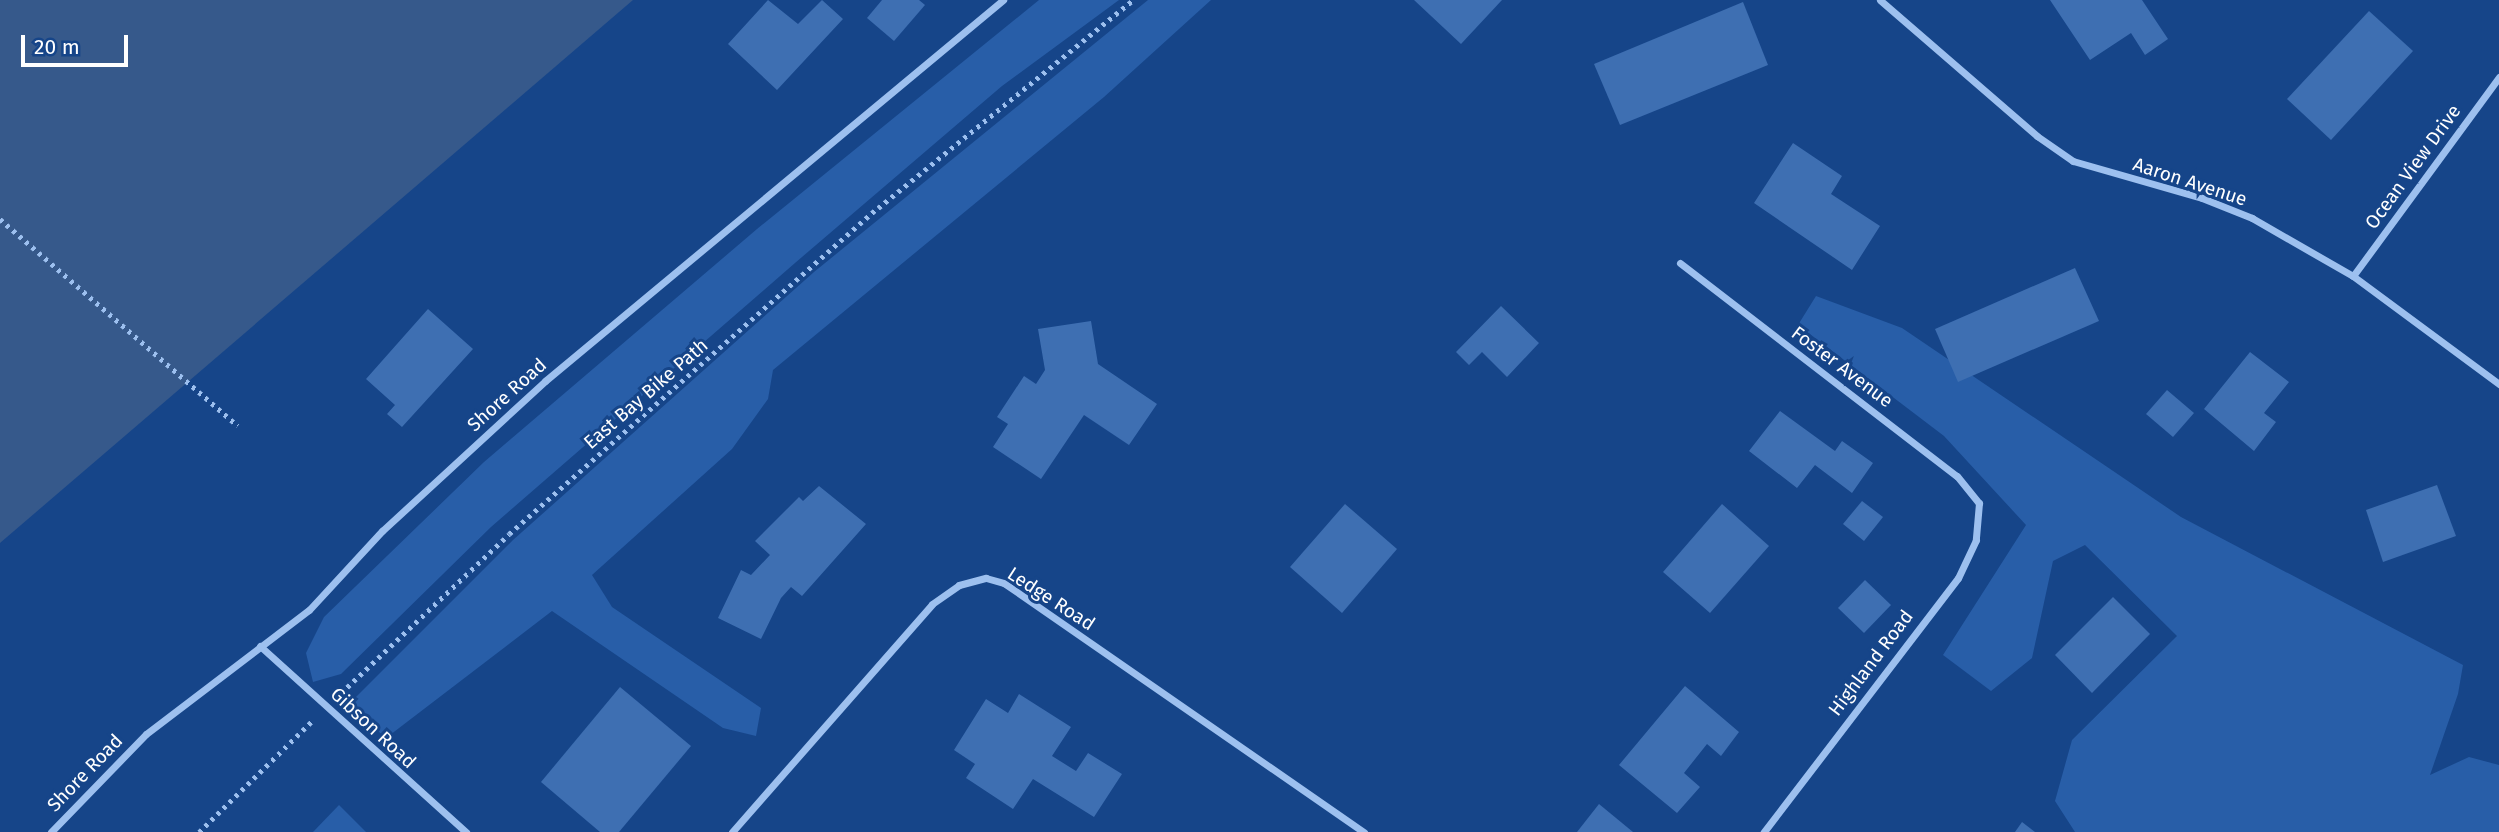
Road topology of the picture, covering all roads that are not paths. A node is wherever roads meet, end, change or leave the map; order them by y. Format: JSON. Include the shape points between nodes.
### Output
{"nodes":[{"id":1,"x":1003,"y":0,"type":"edge"},
{"id":2,"x":1880,"y":0,"type":"edge"},
{"id":3,"x":2499,"y":76,"type":"edge"},
{"id":4,"x":1680,"y":263,"type":"dead end"},
{"id":5,"x":2353,"y":276,"type":"junction"},
{"id":6,"x":2499,"y":384,"type":"edge"},
{"id":7,"x":1979,"y":503,"type":"joint"},
{"id":8,"x":260,"y":646,"type":"junction"},
{"id":9,"x":51,"y":832,"type":"edge"},
{"id":10,"x":466,"y":832,"type":"edge"},
{"id":11,"x":732,"y":832,"type":"edge"},
{"id":12,"x":1364,"y":832,"type":"edge"},
{"id":13,"x":1764,"y":832,"type":"edge"}],
"edges":[{"from":1,"to":8,"type":"street","name":"Shore Road","via":[[545,381],[382,531],[309,610]]},
{"from":2,"to":5,"type":"street","name":"Aaron Avenue","via":[[2037,136],[2073,161],[2202,198],[2252,218]]},
{"from":3,"to":5,"type":"street","name":"Ocean View Drive"},
{"from":4,"to":7,"type":"street","name":"Foster Avenue","via":[[1957,475]]},
{"from":5,"to":6,"type":"street","name":"Aaron Avenue"},
{"from":7,"to":13,"type":"street","name":"Highland Road","via":[[1976,540],[1958,578]]},
{"from":8,"to":9,"type":"street","name":"Shore Road","via":[[146,734]]},
{"from":8,"to":10,"type":"street","name":"Gibson Road"},
{"from":11,"to":12,"type":"street","name":"Ledge Road","via":[[932,604],[959,586],[986,578],[1004,583]]}]}
